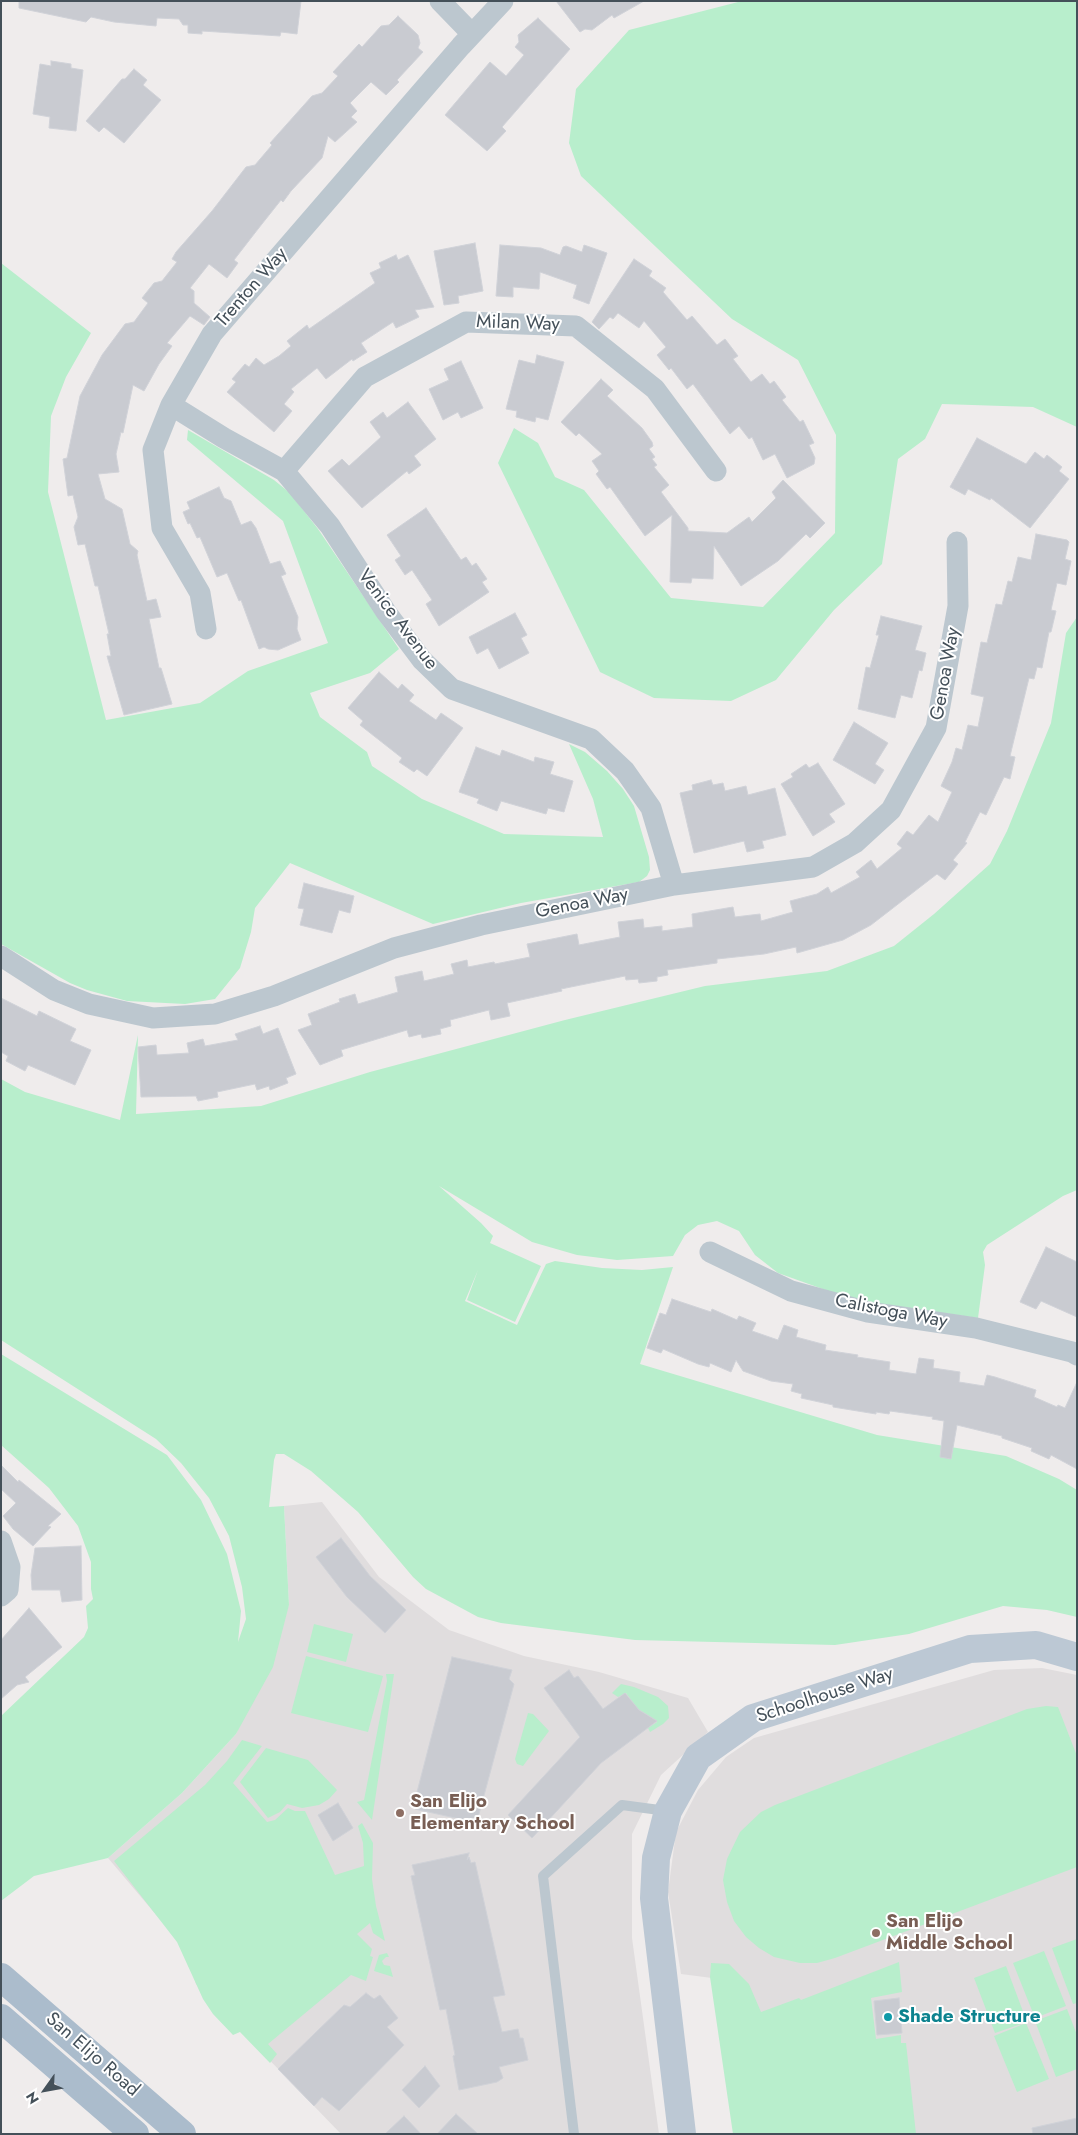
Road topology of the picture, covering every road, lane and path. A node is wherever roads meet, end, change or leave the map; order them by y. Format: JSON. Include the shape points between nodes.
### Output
{"nodes":[{"id":1,"x":440,"y":1,"type":"edge"},
{"id":2,"x":503,"y":1,"type":"edge"},
{"id":3,"x":472,"y":34,"type":"junction"},
{"id":4,"x":171,"y":405,"type":"junction"},
{"id":5,"x":284,"y":471,"type":"junction"},
{"id":6,"x":716,"y":471,"type":"dead end"},
{"id":7,"x":957,"y":542,"type":"dead end"},
{"id":8,"x":206,"y":629,"type":"dead end"},
{"id":9,"x":674,"y":886,"type":"junction"},
{"id":10,"x":1,"y":956,"type":"edge"},
{"id":11,"x":710,"y":1252,"type":"dead end"},
{"id":12,"x":1077,"y":1355,"type":"edge"},
{"id":13,"x":1,"y":1541,"type":"edge"},
{"id":14,"x":1,"y":1596,"type":"edge"},
{"id":15,"x":1077,"y":1657,"type":"edge"},
{"id":16,"x":668,"y":1811,"type":"junction"},
{"id":17,"x":1,"y":1977,"type":"edge"},
{"id":18,"x":1,"y":2018,"type":"edge"},
{"id":19,"x":135,"y":2134,"type":"edge"},
{"id":20,"x":182,"y":2134,"type":"edge"},
{"id":21,"x":574,"y":2134,"type":"edge"},
{"id":22,"x":682,"y":2134,"type":"edge"}],
"edges":[{"from":1,"to":3,"type":"street"},
{"from":2,"to":3,"type":"street","name":"Trenton Way"},
{"from":3,"to":4,"type":"street","name":"Trenton Way","via":[[212,334]]},
{"from":4,"to":5,"type":"street","name":"Venice Avenue"},
{"from":4,"to":8,"type":"street","name":"Trenton Way","via":[[153,450],[162,528],[200,593]]},
{"from":5,"to":6,"type":"street","name":"Milan Way","via":[[365,377],[466,322],[576,326],[655,389]]},
{"from":5,"to":9,"type":"street","name":"Venice Avenue","via":[[330,526],[386,612],[422,660],[452,689],[591,739],[625,772],[651,808]]},
{"from":7,"to":9,"type":"street","name":"Genoa Way","via":[[958,606],[936,728],[891,810],[855,843],[813,867]]},
{"from":9,"to":10,"type":"street","name":"Genoa Way","via":[[481,925],[394,948],[274,996],[214,1014],[153,1018],[89,1004],[54,990]]},
{"from":11,"to":12,"type":"street","name":"Calistoga Way","via":[[791,1291],[868,1312],[976,1328]]},
{"from":13,"to":14,"type":"street","via":[[10,1566],[8,1590]]},
{"from":15,"to":16,"type":"street","name":"Schoolhouse Way","via":[[1036,1645],[970,1649],[753,1718],[698,1757]]},
{"from":16,"to":21,"type":"lane","via":[[622,1806],[543,1876]]},
{"from":16,"to":22,"type":"street","name":"Schoolhouse Way","via":[[656,1858],[654,1898]]},
{"from":17,"to":20,"type":"main road","name":"San Elijo Road"},
{"from":18,"to":19,"type":"main road","name":"San Elijo Road"}]}
